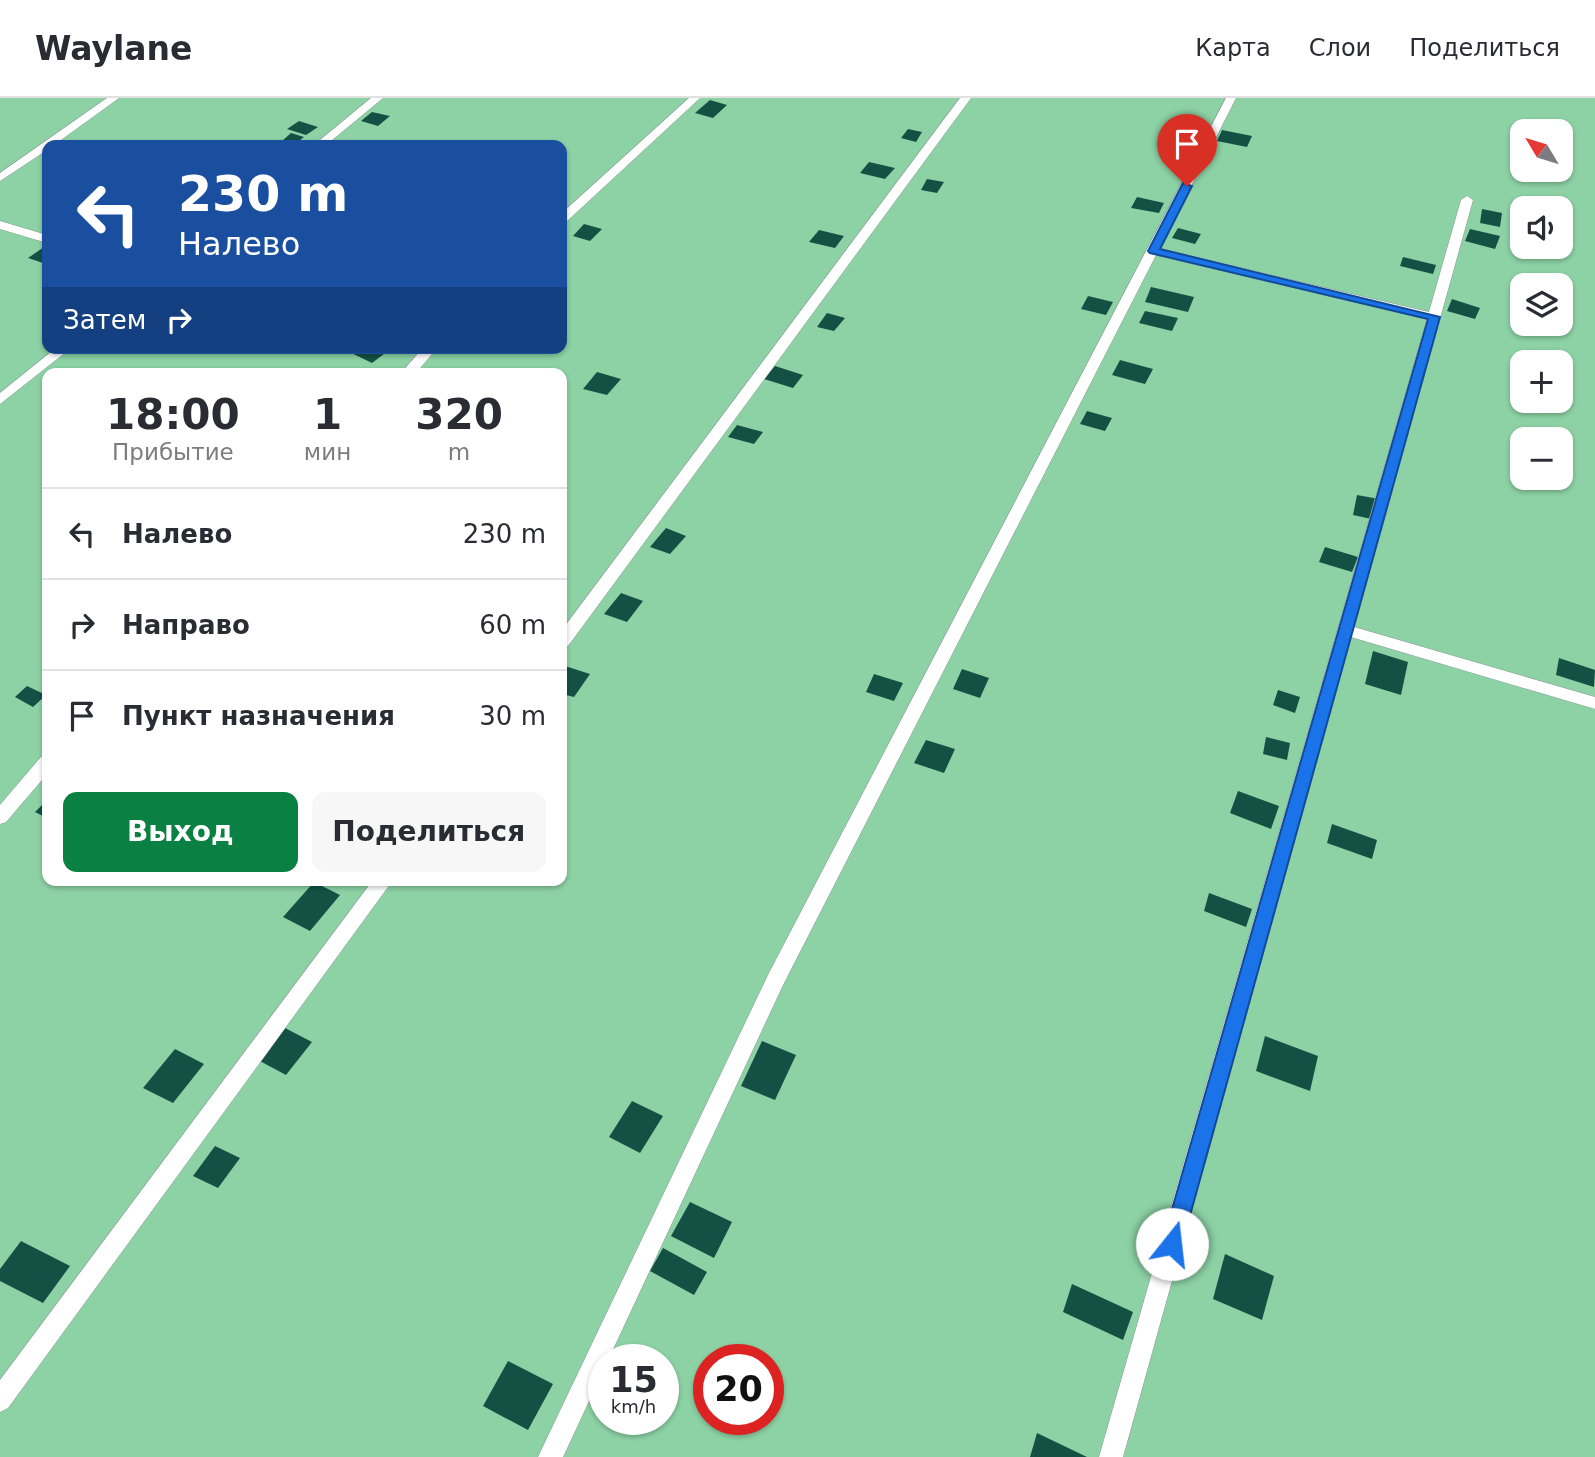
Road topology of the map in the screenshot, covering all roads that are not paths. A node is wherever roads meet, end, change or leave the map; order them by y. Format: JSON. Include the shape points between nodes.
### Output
{"nodes":[{"id":1,"x":114,"y":98,"type":"edge"},
{"id":2,"x":378,"y":98,"type":"edge"},
{"id":3,"x":695,"y":98,"type":"edge"},
{"id":4,"x":966,"y":98,"type":"edge"},
{"id":5,"x":1231,"y":98,"type":"edge"},
{"id":6,"x":54,"y":140,"type":"edge"},
{"id":7,"x":325,"y":140,"type":"edge"},
{"id":8,"x":42,"y":149,"type":"edge"},
{"id":9,"x":0,"y":178,"type":"edge"},
{"id":10,"x":1467,"y":200,"type":"dead end"},
{"id":11,"x":567,"y":214,"type":"edge"},
{"id":12,"x":0,"y":225,"type":"edge"},
{"id":13,"x":42,"y":238,"type":"edge"},
{"id":14,"x":1154,"y":251,"type":"junction"},
{"id":15,"x":1434,"y":317,"type":"junction"},
{"id":16,"x":58,"y":354,"type":"edge"},
{"id":17,"x":425,"y":354,"type":"edge"},
{"id":18,"x":413,"y":368,"type":"edge"},
{"id":19,"x":0,"y":400,"type":"edge"},
{"id":20,"x":1346,"y":630,"type":"junction"},
{"id":21,"x":567,"y":635,"type":"edge"},
{"id":22,"x":1595,"y":703,"type":"edge"},
{"id":23,"x":42,"y":768,"type":"edge"},
{"id":24,"x":0,"y":817,"type":"edge"},
{"id":25,"x":380,"y":886,"type":"edge"},
{"id":26,"x":0,"y":1400,"type":"edge"},
{"id":27,"x":550,"y":1457,"type":"edge"},
{"id":28,"x":1111,"y":1457,"type":"edge"}],
"edges":[{"from":1,"to":6,"type":"lane"},
{"from":2,"to":7,"type":"lane"},
{"from":3,"to":11,"type":"lane"},
{"from":4,"to":21,"type":"lane"},
{"from":5,"to":14,"type":"lane"},
{"from":8,"to":9,"type":"lane"},
{"from":10,"to":15,"type":"lane"},
{"from":12,"to":13,"type":"lane"},
{"from":14,"to":15,"type":"lane"},
{"from":14,"to":27,"type":"lane","via":[[776,979]]},
{"from":15,"to":20,"type":"lane"},
{"from":16,"to":19,"type":"lane"},
{"from":17,"to":18,"type":"lane"},
{"from":20,"to":22,"type":"lane"},
{"from":20,"to":28,"type":"lane"},
{"from":23,"to":24,"type":"lane"},
{"from":25,"to":26,"type":"lane"}]}
